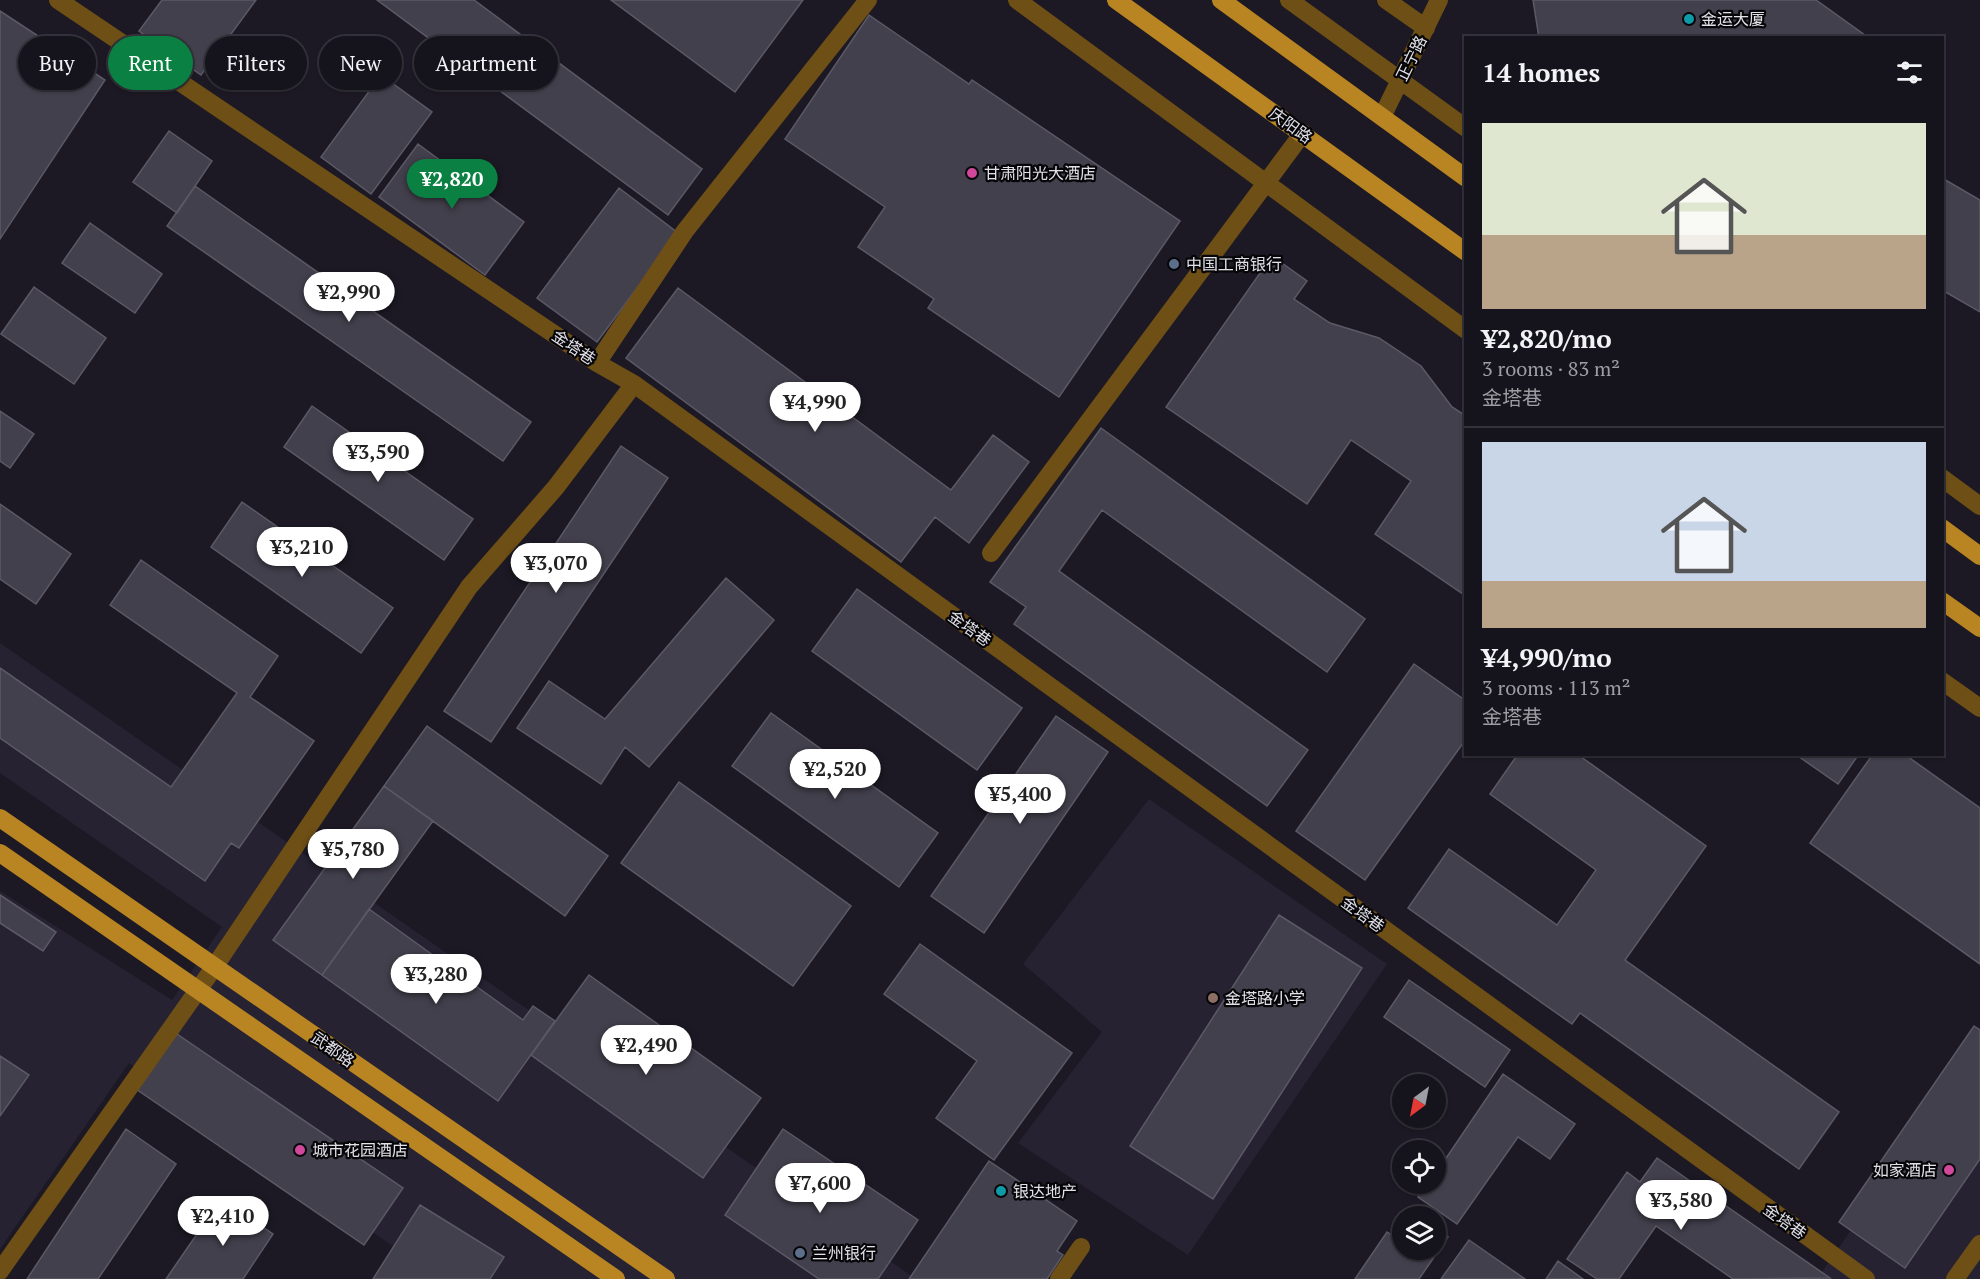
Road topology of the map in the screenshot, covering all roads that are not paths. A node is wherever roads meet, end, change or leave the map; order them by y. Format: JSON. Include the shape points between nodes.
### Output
{"nodes":[{"id":1,"x":58,"y":0,"type":"edge"},
{"id":2,"x":868,"y":0,"type":"edge"},
{"id":3,"x":1017,"y":0,"type":"edge"},
{"id":4,"x":1116,"y":0,"type":"edge"},
{"id":5,"x":1221,"y":0,"type":"edge"},
{"id":6,"x":1289,"y":0,"type":"edge"},
{"id":7,"x":1386,"y":0,"type":"edge"},
{"id":8,"x":1439,"y":0,"type":"edge"},
{"id":9,"x":1426,"y":28,"type":"junction"},
{"id":10,"x":1400,"y":80,"type":"junction"},
{"id":11,"x":1382,"y":117,"type":"junction"},
{"id":12,"x":1464,"y":127,"type":"edge"},
{"id":13,"x":1303,"y":133,"type":"junction"},
{"id":14,"x":1464,"y":177,"type":"edge"},
{"id":15,"x":1266,"y":183,"type":"junction"},
{"id":16,"x":1464,"y":251,"type":"edge"},
{"id":17,"x":1464,"y":329,"type":"edge"},
{"id":18,"x":597,"y":363,"type":"junction"},
{"id":19,"x":634,"y":384,"type":"junction"},
{"id":20,"x":1944,"y":479,"type":"edge"},
{"id":21,"x":1980,"y":506,"type":"edge"},
{"id":22,"x":1944,"y":529,"type":"edge"},
{"id":23,"x":991,"y":553,"type":"dead end"},
{"id":24,"x":1980,"y":556,"type":"edge"},
{"id":25,"x":1944,"y":602,"type":"edge"},
{"id":26,"x":1980,"y":628,"type":"edge"},
{"id":27,"x":1944,"y":682,"type":"edge"},
{"id":28,"x":1980,"y":708,"type":"edge"},
{"id":29,"x":0,"y":818,"type":"edge"},
{"id":30,"x":0,"y":853,"type":"edge"},
{"id":31,"x":214,"y":966,"type":"junction"},
{"id":32,"x":198,"y":990,"type":"junction"},
{"id":33,"x":1980,"y":1244,"type":"edge"},
{"id":34,"x":1081,"y":1247,"type":"dead end"},
{"id":35,"x":0,"y":1270,"type":"edge"},
{"id":36,"x":647,"y":1274,"type":"edge"},
{"id":37,"x":616,"y":1279,"type":"edge"},
{"id":38,"x":666,"y":1279,"type":"edge"},
{"id":39,"x":1059,"y":1279,"type":"edge"},
{"id":40,"x":1866,"y":1279,"type":"edge"},
{"id":41,"x":1955,"y":1279,"type":"edge"}],
"edges":[{"from":1,"to":18,"type":"street","name":"金塔巷"},
{"from":2,"to":18,"type":"street","via":[[685,231]]},
{"from":3,"to":15,"type":"street"},
{"from":4,"to":13,"type":"main road","name":"庆阳路"},
{"from":5,"to":11,"type":"main road"},
{"from":6,"to":10,"type":"street"},
{"from":7,"to":9,"type":"street"},
{"from":8,"to":9,"type":"street","name":"正宁路"},
{"from":9,"to":10,"type":"street","name":"正宁路"},
{"from":10,"to":11,"type":"street","name":"正宁路"},
{"from":10,"to":12,"type":"street"},
{"from":11,"to":14,"type":"main road"},
{"from":13,"to":15,"type":"street"},
{"from":13,"to":16,"type":"main road","name":"庆阳路"},
{"from":15,"to":17,"type":"street"},
{"from":15,"to":23,"type":"street"},
{"from":18,"to":19,"type":"street","name":"金塔巷"},
{"from":19,"to":31,"type":"street","via":[[556,487],[469,587]]},
{"from":19,"to":40,"type":"street","name":"金塔巷"},
{"from":20,"to":21,"type":"street"},
{"from":22,"to":24,"type":"main road"},
{"from":25,"to":26,"type":"main road"},
{"from":27,"to":28,"type":"street"},
{"from":29,"to":31,"type":"main road","name":"武都路"},
{"from":30,"to":32,"type":"main road","name":"武都路"},
{"from":31,"to":32,"type":"street"},
{"from":31,"to":36,"type":"main road","name":"武都路"},
{"from":32,"to":35,"type":"street"},
{"from":32,"to":37,"type":"main road","name":"武都路"},
{"from":33,"to":41,"type":"street"},
{"from":34,"to":39,"type":"street"},
{"from":36,"to":38,"type":"main road","name":"武都路"}]}
